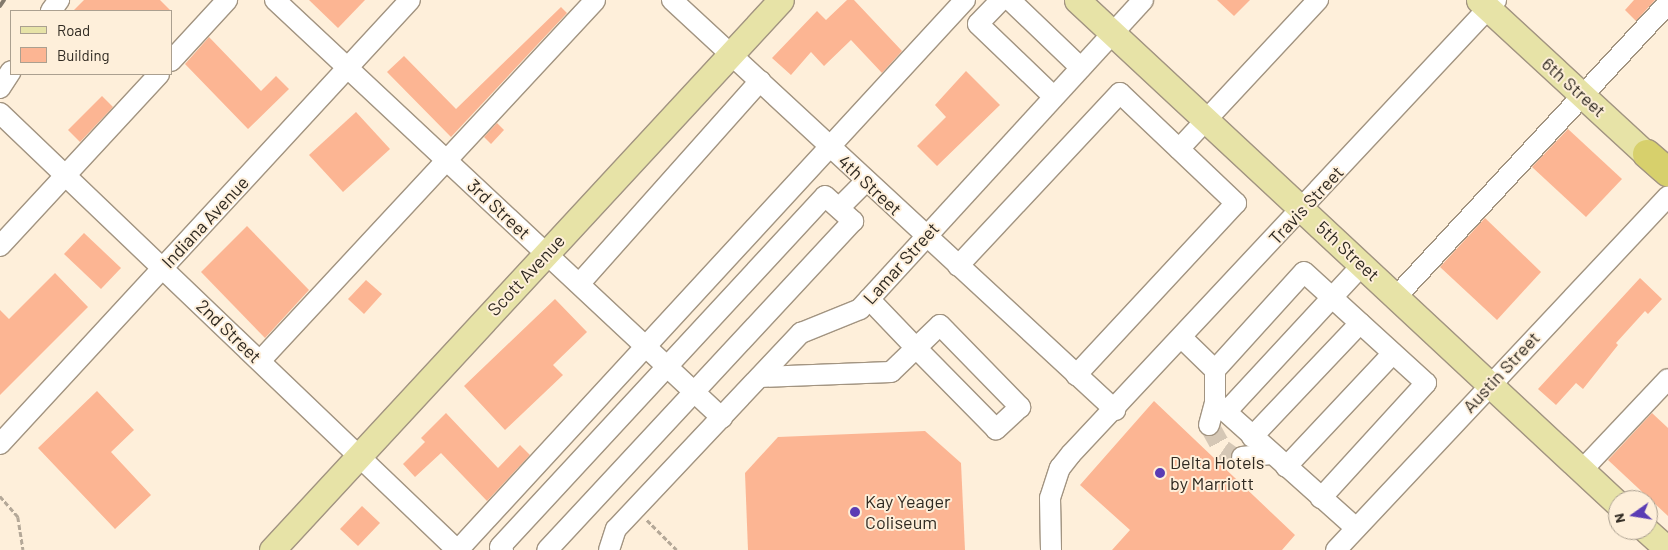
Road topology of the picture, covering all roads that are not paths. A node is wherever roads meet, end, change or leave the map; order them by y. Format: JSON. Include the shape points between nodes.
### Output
{"nodes":[{"id":1,"x":227,"y":0,"type":"edge"},
{"id":2,"x":275,"y":0,"type":"edge"},
{"id":3,"x":410,"y":0,"type":"edge"},
{"id":4,"x":595,"y":0,"type":"edge"},
{"id":5,"x":672,"y":0,"type":"edge"},
{"id":6,"x":781,"y":0,"type":"edge"},
{"id":7,"x":965,"y":0,"type":"edge"},
{"id":8,"x":1001,"y":0,"type":"edge"},
{"id":9,"x":1010,"y":0,"type":"edge"},
{"id":10,"x":1077,"y":0,"type":"edge"},
{"id":11,"x":1144,"y":0,"type":"edge"},
{"id":12,"x":1318,"y":0,"type":"edge"},
{"id":13,"x":1488,"y":3,"type":"edge"},
{"id":14,"x":1668,"y":3,"type":"edge"},
{"id":15,"x":1113,"y":33,"type":"junction"},
{"id":16,"x":731,"y":54,"type":"junction"},
{"id":17,"x":172,"y":60,"type":"edge"},
{"id":18,"x":348,"y":68,"type":"junction"},
{"id":19,"x":1081,"y":68,"type":"junction"},
{"id":20,"x":10,"y":73,"type":"edge"},
{"id":21,"x":158,"y":75,"type":"edge"},
{"id":22,"x":760,"y":81,"type":"junction"},
{"id":23,"x":0,"y":88,"type":"edge"},
{"id":24,"x":1583,"y":95,"type":"junction"},
{"id":25,"x":1054,"y":97,"type":"junction"},
{"id":26,"x":0,"y":113,"type":"edge"},
{"id":27,"x":1207,"y":120,"type":"junction"},
{"id":28,"x":830,"y":148,"type":"junction"},
{"id":29,"x":1179,"y":150,"type":"junction"},
{"id":30,"x":1647,"y":154,"type":"joint"},
{"id":31,"x":446,"y":160,"type":"junction"},
{"id":32,"x":1668,"y":173,"type":"edge"},
{"id":33,"x":66,"y":175,"type":"junction"},
{"id":34,"x":866,"y":181,"type":"junction"},
{"id":35,"x":1668,"y":196,"type":"edge"},
{"id":36,"x":839,"y":208,"type":"junction"},
{"id":37,"x":1303,"y":208,"type":"junction"},
{"id":38,"x":925,"y":236,"type":"junction"},
{"id":39,"x":0,"y":246,"type":"edge"},
{"id":40,"x":546,"y":253,"type":"junction"},
{"id":41,"x":1362,"y":265,"type":"junction"},
{"id":42,"x":958,"y":266,"type":"junction"},
{"id":43,"x":162,"y":267,"type":"junction"},
{"id":44,"x":580,"y":283,"type":"junction"},
{"id":45,"x":1396,"y":296,"type":"junction"},
{"id":46,"x":1332,"y":297,"type":"junction"},
{"id":47,"x":869,"y":299,"type":"junction"},
{"id":48,"x":1360,"y":323,"type":"junction"},
{"id":49,"x":1182,"y":338,"type":"junction"},
{"id":50,"x":646,"y":344,"type":"junction"},
{"id":51,"x":916,"y":348,"type":"junction"},
{"id":52,"x":1393,"y":353,"type":"junction"},
{"id":53,"x":260,"y":361,"type":"junction"},
{"id":54,"x":668,"y":365,"type":"junction"},
{"id":55,"x":1215,"y":370,"type":"junction"},
{"id":56,"x":1076,"y":375,"type":"junction"},
{"id":57,"x":760,"y":377,"type":"junction"},
{"id":58,"x":1668,"y":379,"type":"edge"},
{"id":59,"x":1489,"y":384,"type":"junction"},
{"id":60,"x":696,"y":393,"type":"junction"},
{"id":61,"x":1221,"y":407,"type":"junction"},
{"id":62,"x":1114,"y":410,"type":"junction"},
{"id":63,"x":722,"y":418,"type":"junction"},
{"id":64,"x":1209,"y":425,"type":"dead end"},
{"id":65,"x":1252,"y":437,"type":"junction"},
{"id":66,"x":0,"y":444,"type":"edge"},
{"id":67,"x":1271,"y":454,"type":"junction"},
{"id":68,"x":359,"y":457,"type":"junction"},
{"id":69,"x":1242,"y":457,"type":"tunnel mouth"},
{"id":70,"x":1286,"y":467,"type":"junction"},
{"id":71,"x":1582,"y":470,"type":"junction"},
{"id":72,"x":1608,"y":495,"type":"edge"},
{"id":73,"x":1322,"y":498,"type":"junction"},
{"id":74,"x":1356,"y":528,"type":"junction"},
{"id":75,"x":1657,"y":540,"type":"edge"},
{"id":76,"x":272,"y":550,"type":"edge"},
{"id":77,"x":458,"y":550,"type":"edge"},
{"id":78,"x":503,"y":550,"type":"edge"},
{"id":79,"x":547,"y":550,"type":"edge"},
{"id":80,"x":609,"y":550,"type":"edge"},
{"id":81,"x":1051,"y":550,"type":"edge"},
{"id":82,"x":1336,"y":550,"type":"edge"},
{"id":83,"x":1668,"y":550,"type":"edge"}],
"edges":[{"from":1,"to":17,"type":"street"},
{"from":2,"to":18,"type":"street","name":"3rd Street"},
{"from":3,"to":18,"type":"street","name":"Indiana Avenue"},
{"from":4,"to":31,"type":"street"},
{"from":5,"to":16,"type":"street","name":"4th Street"},
{"from":6,"to":16,"type":"main road","name":"Scott Avenue"},
{"from":7,"to":28,"type":"street"},
{"from":8,"to":25,"type":"street","via":[[978,24]]},
{"from":9,"to":19,"type":"street"},
{"from":10,"to":15,"type":"main road","name":"5th Street"},
{"from":11,"to":15,"type":"street","name":"Lamar Street"},
{"from":12,"to":27,"type":"street"},
{"from":13,"to":24,"type":"main road","name":"6th Street"},
{"from":13,"to":37,"type":"street","name":"Travis Street"},
{"from":14,"to":24,"type":"street"},
{"from":15,"to":19,"type":"street","name":"Lamar Street"},
{"from":15,"to":27,"type":"main road","name":"5th Street"},
{"from":16,"to":22,"type":"street","name":"4th Street"},
{"from":16,"to":40,"type":"main road","name":"Scott Avenue"},
{"from":18,"to":31,"type":"street","name":"3rd Street"},
{"from":18,"to":43,"type":"street","name":"Indiana Avenue"},
{"from":19,"to":25,"type":"street","name":"Lamar Street"},
{"from":20,"to":23,"type":"street"},
{"from":21,"to":33,"type":"street"},
{"from":22,"to":28,"type":"street","name":"4th Street"},
{"from":22,"to":44,"type":"street"},
{"from":24,"to":30,"type":"main road","name":"6th Street"},
{"from":24,"to":45,"type":"street"},
{"from":25,"to":38,"type":"street","name":"Lamar Street"},
{"from":26,"to":33,"type":"street","name":"2nd Street"},
{"from":27,"to":29,"type":"street"},
{"from":27,"to":37,"type":"main road","name":"5th Street"},
{"from":28,"to":34,"type":"street","name":"4th Street"},
{"from":28,"to":50,"type":"street"},
{"from":29,"to":42,"type":"street","via":[[1120,93]]},
{"from":29,"to":56,"type":"street","via":[[1236,203]]},
{"from":30,"to":32,"type":"highway"},
{"from":31,"to":40,"type":"street","name":"3rd Street"},
{"from":31,"to":53,"type":"street"},
{"from":33,"to":39,"type":"street"},
{"from":33,"to":43,"type":"street","name":"2nd Street"},
{"from":34,"to":36,"type":"street"},
{"from":34,"to":38,"type":"street","name":"4th Street"},
{"from":35,"to":59,"type":"street","name":"Austin Street"},
{"from":36,"to":54,"type":"street","via":[[825,196]]},
{"from":36,"to":60,"type":"street","via":[[853,221]]},
{"from":37,"to":41,"type":"main road","name":"5th Street"},
{"from":37,"to":49,"type":"street","name":"Travis Street"},
{"from":38,"to":42,"type":"street","name":"4th Street"},
{"from":38,"to":47,"type":"street","name":"Lamar Street"},
{"from":40,"to":44,"type":"street","name":"3rd Street"},
{"from":40,"to":68,"type":"main road","name":"Scott Avenue"},
{"from":41,"to":45,"type":"main road","name":"5th Street"},
{"from":41,"to":46,"type":"street"},
{"from":42,"to":56,"type":"street","name":"4th Street"},
{"from":43,"to":53,"type":"street","name":"2nd Street"},
{"from":43,"to":66,"type":"street","name":"Indiana Avenue"},
{"from":44,"to":50,"type":"street","name":"3rd Street"},
{"from":45,"to":59,"type":"main road","name":"5th Street"},
{"from":46,"to":48,"type":"street"},
{"from":46,"to":55,"type":"street","via":[[1304,272]]},
{"from":46,"to":61,"type":"street"},
{"from":47,"to":51,"type":"street"},
{"from":47,"to":57,"type":"street","name":"Lamar Street","via":[[851,315],[801,333]]},
{"from":48,"to":52,"type":"street"},
{"from":48,"to":65,"type":"street"},
{"from":49,"to":55,"type":"street"},
{"from":49,"to":62,"type":"street","name":"Travis Street"},
{"from":50,"to":54,"type":"street","name":"3rd Street"},
{"from":50,"to":77,"type":"street"},
{"from":51,"to":51,"type":"street","via":[[996,429],[1020,407],[940,325]]},
{"from":51,"to":57,"type":"street","via":[[891,372]]},
{"from":52,"to":70,"type":"street"},
{"from":52,"to":73,"type":"street","via":[[1426,383]]},
{"from":53,"to":68,"type":"street","name":"2nd Street"},
{"from":54,"to":60,"type":"street","name":"3rd Street"},
{"from":54,"to":78,"type":"street","via":[[500,547]]},
{"from":55,"to":61,"type":"street"},
{"from":56,"to":62,"type":"street","name":"4th Street"},
{"from":57,"to":63,"type":"street","name":"Lamar Street"},
{"from":58,"to":71,"type":"street"},
{"from":59,"to":71,"type":"main road","name":"5th Street"},
{"from":59,"to":74,"type":"street","name":"Austin Street"},
{"from":60,"to":63,"type":"street","name":"3rd Street"},
{"from":60,"to":79,"type":"street"},
{"from":61,"to":64,"type":"street"},
{"from":61,"to":65,"type":"street"},
{"from":62,"to":81,"type":"street","name":"Travis Street","via":[[1070,454],[1054,481],[1050,498]]},
{"from":63,"to":80,"type":"street","name":"Lamar Street","via":[[616,529]]},
{"from":65,"to":67,"type":"street"},
{"from":67,"to":69,"type":"street"},
{"from":67,"to":70,"type":"street"},
{"from":68,"to":76,"type":"main road","name":"Scott Avenue"},
{"from":68,"to":77,"type":"street","name":"2nd Street"},
{"from":70,"to":73,"type":"street"},
{"from":71,"to":72,"type":"main road","name":"5th Street"},
{"from":73,"to":74,"type":"street"},
{"from":74,"to":82,"type":"street","name":"Austin Street"},
{"from":75,"to":83,"type":"main road"}]}
